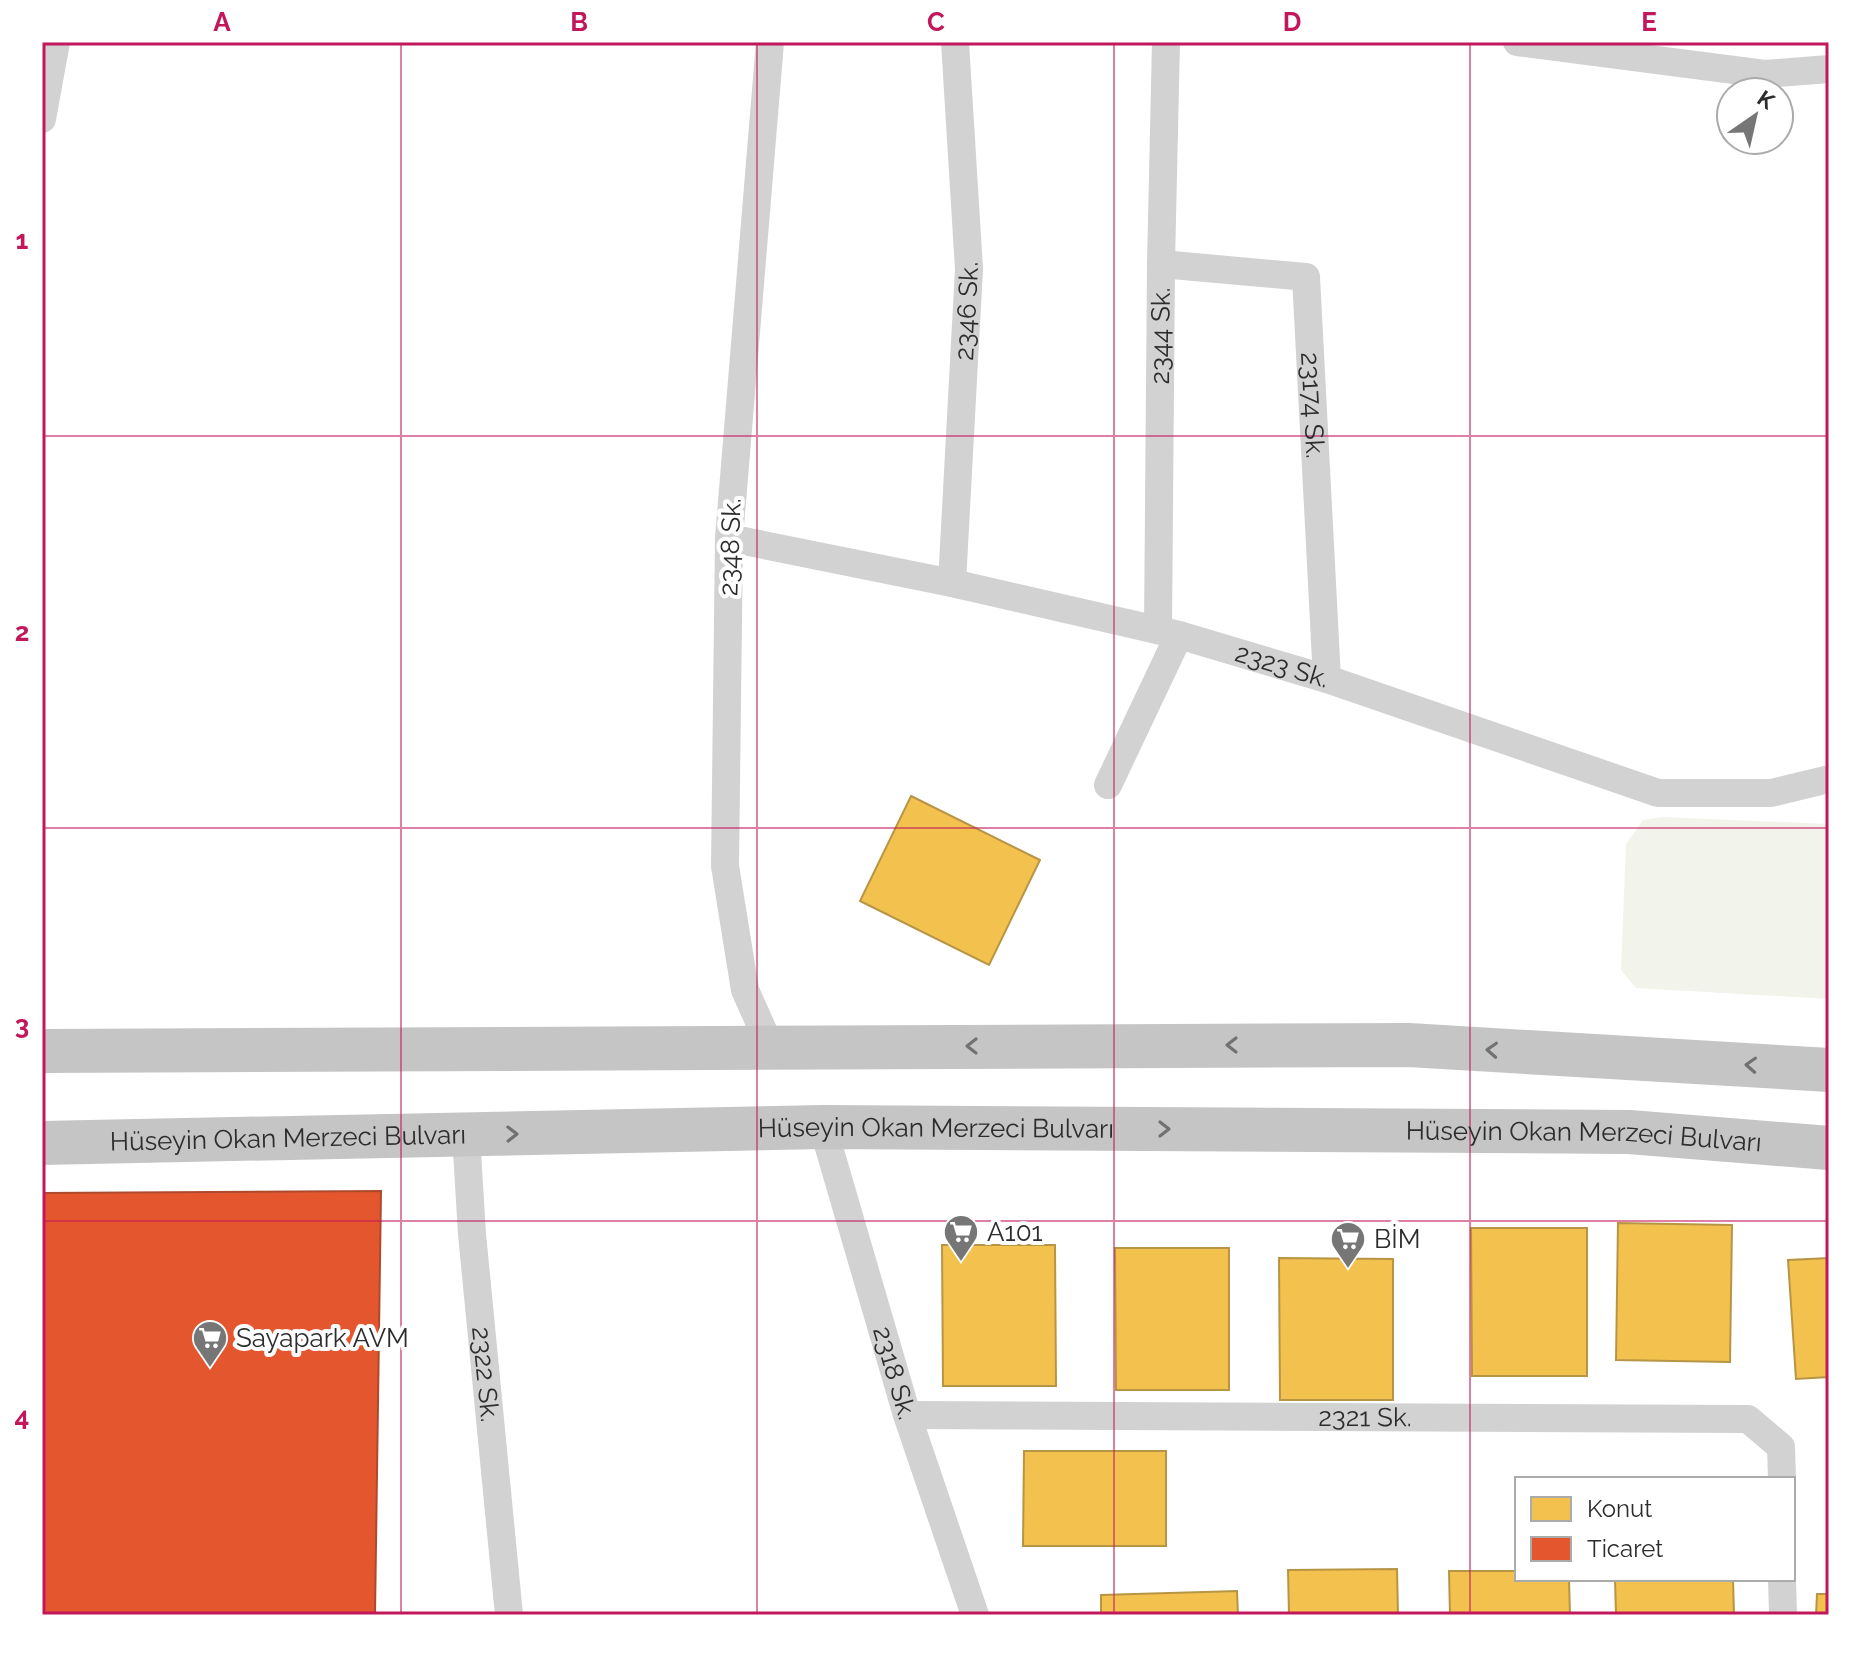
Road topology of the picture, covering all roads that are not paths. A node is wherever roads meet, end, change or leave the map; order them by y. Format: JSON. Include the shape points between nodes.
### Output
{"nodes":[{"id":1,"x":56,"y":42,"type":"edge"},
{"id":2,"x":770,"y":42,"type":"edge"},
{"id":3,"x":955,"y":42,"type":"edge"},
{"id":4,"x":1166,"y":42,"type":"edge"},
{"id":5,"x":1517,"y":42,"type":"edge"},
{"id":6,"x":1569,"y":45,"type":"edge"},
{"id":7,"x":1824,"y":60,"type":"edge"},
{"id":8,"x":42,"y":119,"type":"edge"},
{"id":9,"x":1161,"y":264,"type":"junction"},
{"id":10,"x":729,"y":538,"type":"junction"},
{"id":11,"x":952,"y":583,"type":"junction"},
{"id":12,"x":1169,"y":632,"type":"junction"},
{"id":13,"x":1327,"y":679,"type":"junction"},
{"id":14,"x":1829,"y":779,"type":"edge"},
{"id":15,"x":1108,"y":785,"type":"dead end"},
{"id":16,"x":770,"y":1046,"type":"junction"},
{"id":17,"x":42,"y":1051,"type":"edge"},
{"id":18,"x":1829,"y":1070,"type":"edge"},
{"id":19,"x":823,"y":1127,"type":"junction"},
{"id":20,"x":466,"y":1135,"type":"junction"},
{"id":21,"x":42,"y":1143,"type":"edge"},
{"id":22,"x":1829,"y":1148,"type":"edge"},
{"id":23,"x":907,"y":1415,"type":"junction"},
{"id":24,"x":1782,"y":1477,"type":"edge"},
{"id":25,"x":1782,"y":1581,"type":"edge"},
{"id":26,"x":509,"y":1615,"type":"edge"},
{"id":27,"x":975,"y":1615,"type":"edge"},
{"id":28,"x":1783,"y":1615,"type":"edge"}],
"edges":[{"from":1,"to":8,"type":"street"},
{"from":2,"to":10,"type":"street","name":"2348 Sk."},
{"from":3,"to":11,"type":"street","name":"2346 Sk.","via":[[969,269]]},
{"from":4,"to":9,"type":"street","name":"2344 Sk."},
{"from":5,"to":6,"type":"street"},
{"from":6,"to":7,"type":"street","via":[[1765,74]]},
{"from":9,"to":12,"type":"street","name":"2344 Sk."},
{"from":9,"to":13,"type":"street","name":"23174 Sk.","via":[[1306,277]]},
{"from":10,"to":11,"type":"street","name":"2323 Sk."},
{"from":10,"to":16,"type":"street","name":"2348 Sk.","via":[[725,866],[745,990]]},
{"from":11,"to":12,"type":"street","name":"2323 Sk."},
{"from":12,"to":13,"type":"street","name":"2323 Sk."},
{"from":12,"to":15,"type":"street","name":"2344 Sk."},
{"from":13,"to":14,"type":"street","name":"2323 Sk.","via":[[1658,793],[1771,793]]},
{"from":16,"to":17,"type":"main road"},
{"from":18,"to":16,"type":"main road","one_way":true,"via":[[1409,1045]]},
{"from":20,"to":19,"type":"main road","name":"Hüseyin Okan Merzeci Bulvarı","one_way":true},
{"from":19,"to":22,"type":"main road","name":"Hüseyin Okan Merzeci Bulvarı","one_way":true,"via":[[1629,1132]]},
{"from":19,"to":23,"type":"street","name":"2318 Sk."},
{"from":20,"to":21,"type":"main road","name":"Hüseyin Okan Merzeci Bulvarı"},
{"from":20,"to":26,"type":"street","name":"2322 Sk."},
{"from":23,"to":24,"type":"street","name":"2321 Sk.","via":[[1748,1419],[1781,1447]]},
{"from":23,"to":27,"type":"street","name":"2318 Sk."},
{"from":25,"to":28,"type":"street"}]}
